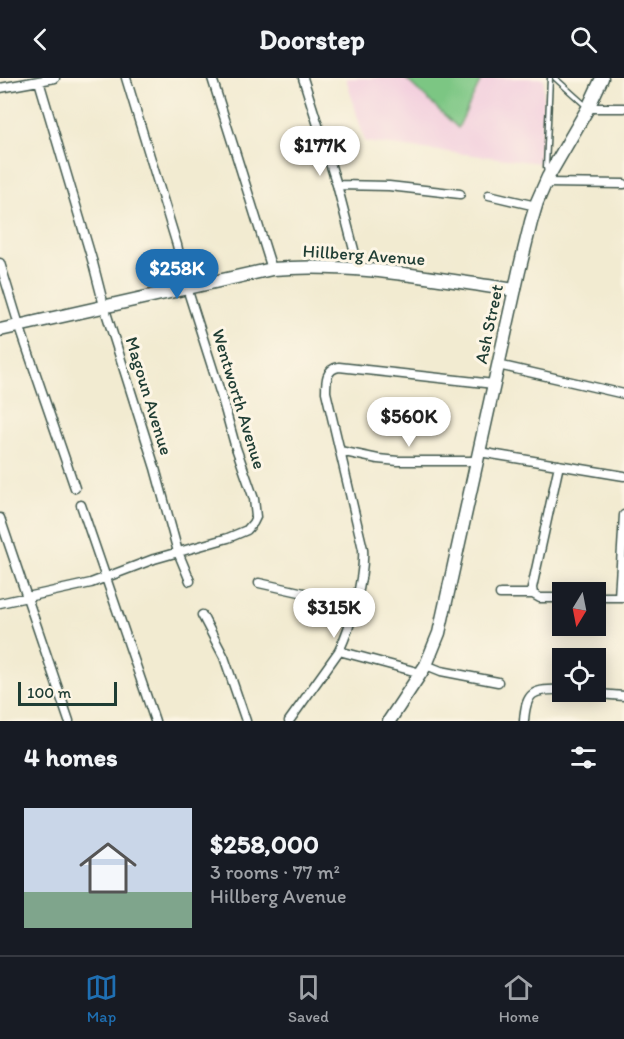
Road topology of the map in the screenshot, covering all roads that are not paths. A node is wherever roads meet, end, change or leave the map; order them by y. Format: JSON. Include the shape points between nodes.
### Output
{"nodes":[{"id":1,"x":55,"y":78,"type":"edge"},
{"id":2,"x":126,"y":78,"type":"edge"},
{"id":3,"x":212,"y":78,"type":"edge"},
{"id":4,"x":303,"y":78,"type":"edge"},
{"id":5,"x":549,"y":78,"type":"edge"},
{"id":6,"x":555,"y":78,"type":"edge"},
{"id":7,"x":602,"y":78,"type":"edge"},
{"id":8,"x":39,"y":81,"type":"junction"},
{"id":9,"x":0,"y":88,"type":"edge"},
{"id":10,"x":588,"y":108,"type":"junction"},
{"id":11,"x":624,"y":108,"type":"edge"},
{"id":12,"x":546,"y":180,"type":"junction"},
{"id":13,"x":624,"y":184,"type":"edge"},
{"id":14,"x":337,"y":185,"type":"junction"},
{"id":15,"x":460,"y":194,"type":"dead end"},
{"id":16,"x":489,"y":195,"type":"dead end"},
{"id":17,"x":536,"y":206,"type":"junction"},
{"id":18,"x":0,"y":263,"type":"edge"},
{"id":19,"x":272,"y":269,"type":"junction"},
{"id":20,"x":359,"y":269,"type":"junction"},
{"id":21,"x":187,"y":288,"type":"junction"},
{"id":22,"x":515,"y":290,"type":"junction"},
{"id":23,"x":104,"y":306,"type":"junction"},
{"id":24,"x":19,"y":326,"type":"junction"},
{"id":25,"x":0,"y":330,"type":"edge"},
{"id":26,"x":498,"y":365,"type":"junction"},
{"id":27,"x":494,"y":384,"type":"junction"},
{"id":28,"x":624,"y":394,"type":"edge"},
{"id":29,"x":340,"y":452,"type":"junction"},
{"id":30,"x":478,"y":457,"type":"junction"},
{"id":31,"x":559,"y":465,"type":"junction"},
{"id":32,"x":624,"y":476,"type":"edge"},
{"id":33,"x":75,"y":488,"type":"dead end"},
{"id":34,"x":81,"y":505,"type":"dead end"},
{"id":35,"x":624,"y":515,"type":"edge"},
{"id":36,"x":0,"y":518,"type":"edge"},
{"id":37,"x":178,"y":552,"type":"junction"},
{"id":38,"x":106,"y":578,"type":"junction"},
{"id":39,"x":190,"y":582,"type":"dead end"},
{"id":40,"x":259,"y":583,"type":"dead end"},
{"id":41,"x":500,"y":594,"type":"dead end"},
{"id":42,"x":533,"y":594,"type":"junction"},
{"id":43,"x":27,"y":597,"type":"junction"},
{"id":44,"x":621,"y":597,"type":"edge"},
{"id":45,"x":552,"y":598,"type":"edge"},
{"id":46,"x":0,"y":603,"type":"edge"},
{"id":47,"x":354,"y":604,"type":"junction"},
{"id":48,"x":202,"y":615,"type":"dead end"},
{"id":49,"x":339,"y":651,"type":"junction"},
{"id":50,"x":424,"y":669,"type":"junction"},
{"id":51,"x":498,"y":682,"type":"dead end"},
{"id":52,"x":552,"y":690,"type":"edge"},
{"id":53,"x":606,"y":695,"type":"edge"},
{"id":54,"x":624,"y":696,"type":"edge"},
{"id":55,"x":69,"y":721,"type":"edge"},
{"id":56,"x":155,"y":721,"type":"edge"},
{"id":57,"x":246,"y":721,"type":"edge"},
{"id":58,"x":289,"y":721,"type":"edge"},
{"id":59,"x":389,"y":721,"type":"edge"},
{"id":60,"x":524,"y":721,"type":"edge"}],
"edges":[{"from":1,"to":8,"type":"street"},
{"from":2,"to":21,"type":"street","name":"Wentworth Avenue"},
{"from":3,"to":19,"type":"street"},
{"from":4,"to":14,"type":"street"},
{"from":5,"to":12,"type":"lane"},
{"from":6,"to":10,"type":"lane"},
{"from":7,"to":10,"type":"street","name":"Ash Street"},
{"from":8,"to":9,"type":"street"},
{"from":8,"to":23,"type":"street","name":"Magoun Avenue"},
{"from":10,"to":11,"type":"street"},
{"from":10,"to":12,"type":"street","name":"Ash Street"},
{"from":12,"to":13,"type":"street"},
{"from":12,"to":17,"type":"street","name":"Ash Street"},
{"from":14,"to":15,"type":"street"},
{"from":14,"to":20,"type":"street"},
{"from":16,"to":17,"type":"street"},
{"from":17,"to":22,"type":"street","name":"Ash Street"},
{"from":18,"to":24,"type":"street"},
{"from":19,"to":20,"type":"street","name":"Hillberg Avenue"},
{"from":19,"to":21,"type":"street","name":"Hillberg Avenue"},
{"from":20,"to":22,"type":"street","name":"Hillberg Avenue"},
{"from":21,"to":23,"type":"street","name":"Hillberg Avenue"},
{"from":21,"to":37,"type":"street","name":"Wentworth Avenue","via":[[256,514],[247,530]]},
{"from":22,"to":26,"type":"street","name":"Ash Street"},
{"from":23,"to":24,"type":"street","name":"Hillberg Avenue"},
{"from":23,"to":37,"type":"street","name":"Magoun Avenue"},
{"from":24,"to":25,"type":"street","name":"Hillberg Avenue"},
{"from":24,"to":33,"type":"street"},
{"from":26,"to":27,"type":"street","name":"Ash Street"},
{"from":26,"to":28,"type":"street"},
{"from":27,"to":29,"type":"street","via":[[335,367],[329,374],[326,393]]},
{"from":27,"to":30,"type":"street","name":"Ash Street"},
{"from":29,"to":30,"type":"street","via":[[398,461]]},
{"from":29,"to":47,"type":"street","via":[[363,549]]},
{"from":30,"to":31,"type":"street"},
{"from":30,"to":50,"type":"street","name":"Ash Street","via":[[441,624]]},
{"from":31,"to":32,"type":"street"},
{"from":31,"to":42,"type":"street"},
{"from":34,"to":38,"type":"street"},
{"from":35,"to":44,"type":"street"},
{"from":36,"to":43,"type":"street"},
{"from":37,"to":38,"type":"street"},
{"from":37,"to":39,"type":"street","name":"Magoun Avenue"},
{"from":38,"to":43,"type":"street"},
{"from":38,"to":56,"type":"street"},
{"from":40,"to":47,"type":"street"},
{"from":41,"to":42,"type":"street"},
{"from":42,"to":45,"type":"street"},
{"from":43,"to":46,"type":"street"},
{"from":43,"to":55,"type":"street"},
{"from":47,"to":49,"type":"street"},
{"from":48,"to":57,"type":"street","via":[[224,657]]},
{"from":49,"to":50,"type":"street"},
{"from":49,"to":58,"type":"street"},
{"from":50,"to":51,"type":"street"},
{"from":50,"to":59,"type":"street","name":"Ash Street"},
{"from":52,"to":60,"type":"street","via":[[532,694],[524,709]]},
{"from":53,"to":54,"type":"street"}]}
